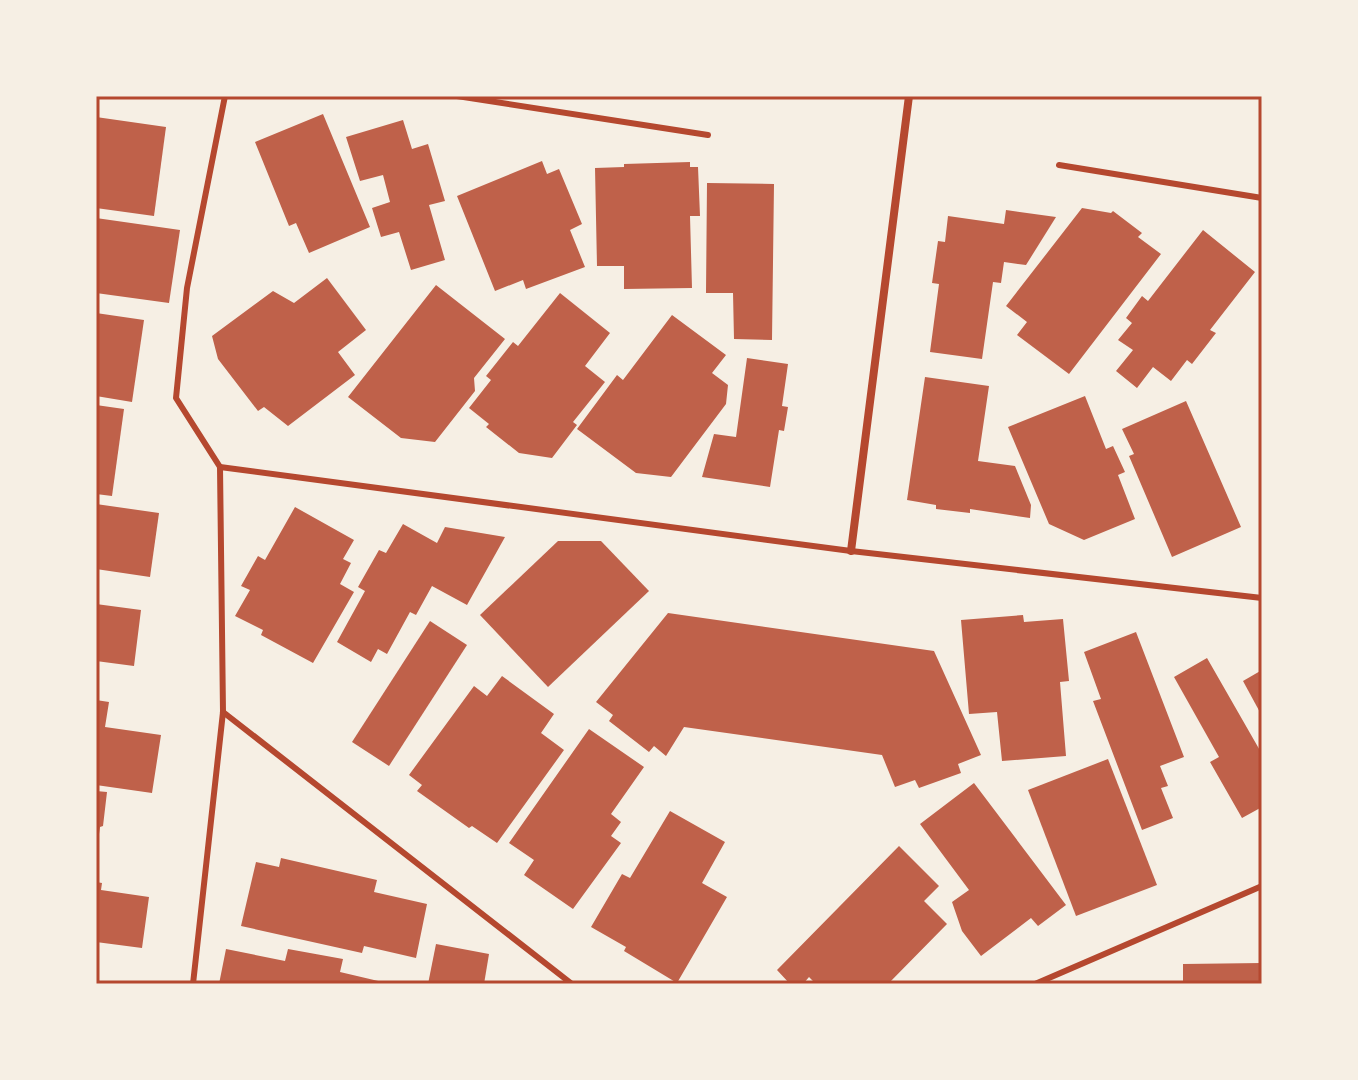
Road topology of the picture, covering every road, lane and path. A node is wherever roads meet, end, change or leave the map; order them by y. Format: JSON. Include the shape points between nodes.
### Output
{"nodes":[{"id":1,"x":225,"y":96,"type":"edge"},
{"id":2,"x":457,"y":96,"type":"edge"},
{"id":3,"x":909,"y":96,"type":"edge"},
{"id":4,"x":708,"y":135,"type":"dead end"},
{"id":5,"x":1059,"y":165,"type":"dead end"},
{"id":6,"x":1262,"y":198,"type":"edge"},
{"id":7,"x":220,"y":467,"type":"junction"},
{"id":8,"x":851,"y":551,"type":"junction"},
{"id":9,"x":1262,"y":598,"type":"edge"},
{"id":10,"x":223,"y":712,"type":"junction"},
{"id":11,"x":1262,"y":886,"type":"edge"},
{"id":12,"x":193,"y":984,"type":"edge"},
{"id":13,"x":572,"y":984,"type":"edge"},
{"id":14,"x":1035,"y":984,"type":"edge"}],
"edges":[{"from":1,"to":7,"type":"lane","via":[[187,288],[176,398]]},
{"from":2,"to":4,"type":"lane"},
{"from":3,"to":8,"type":"street"},
{"from":5,"to":6,"type":"lane"},
{"from":7,"to":8,"type":"lane"},
{"from":7,"to":10,"type":"lane"},
{"from":8,"to":9,"type":"lane"},
{"from":10,"to":12,"type":"lane"},
{"from":10,"to":13,"type":"lane"},
{"from":11,"to":14,"type":"lane"}]}
